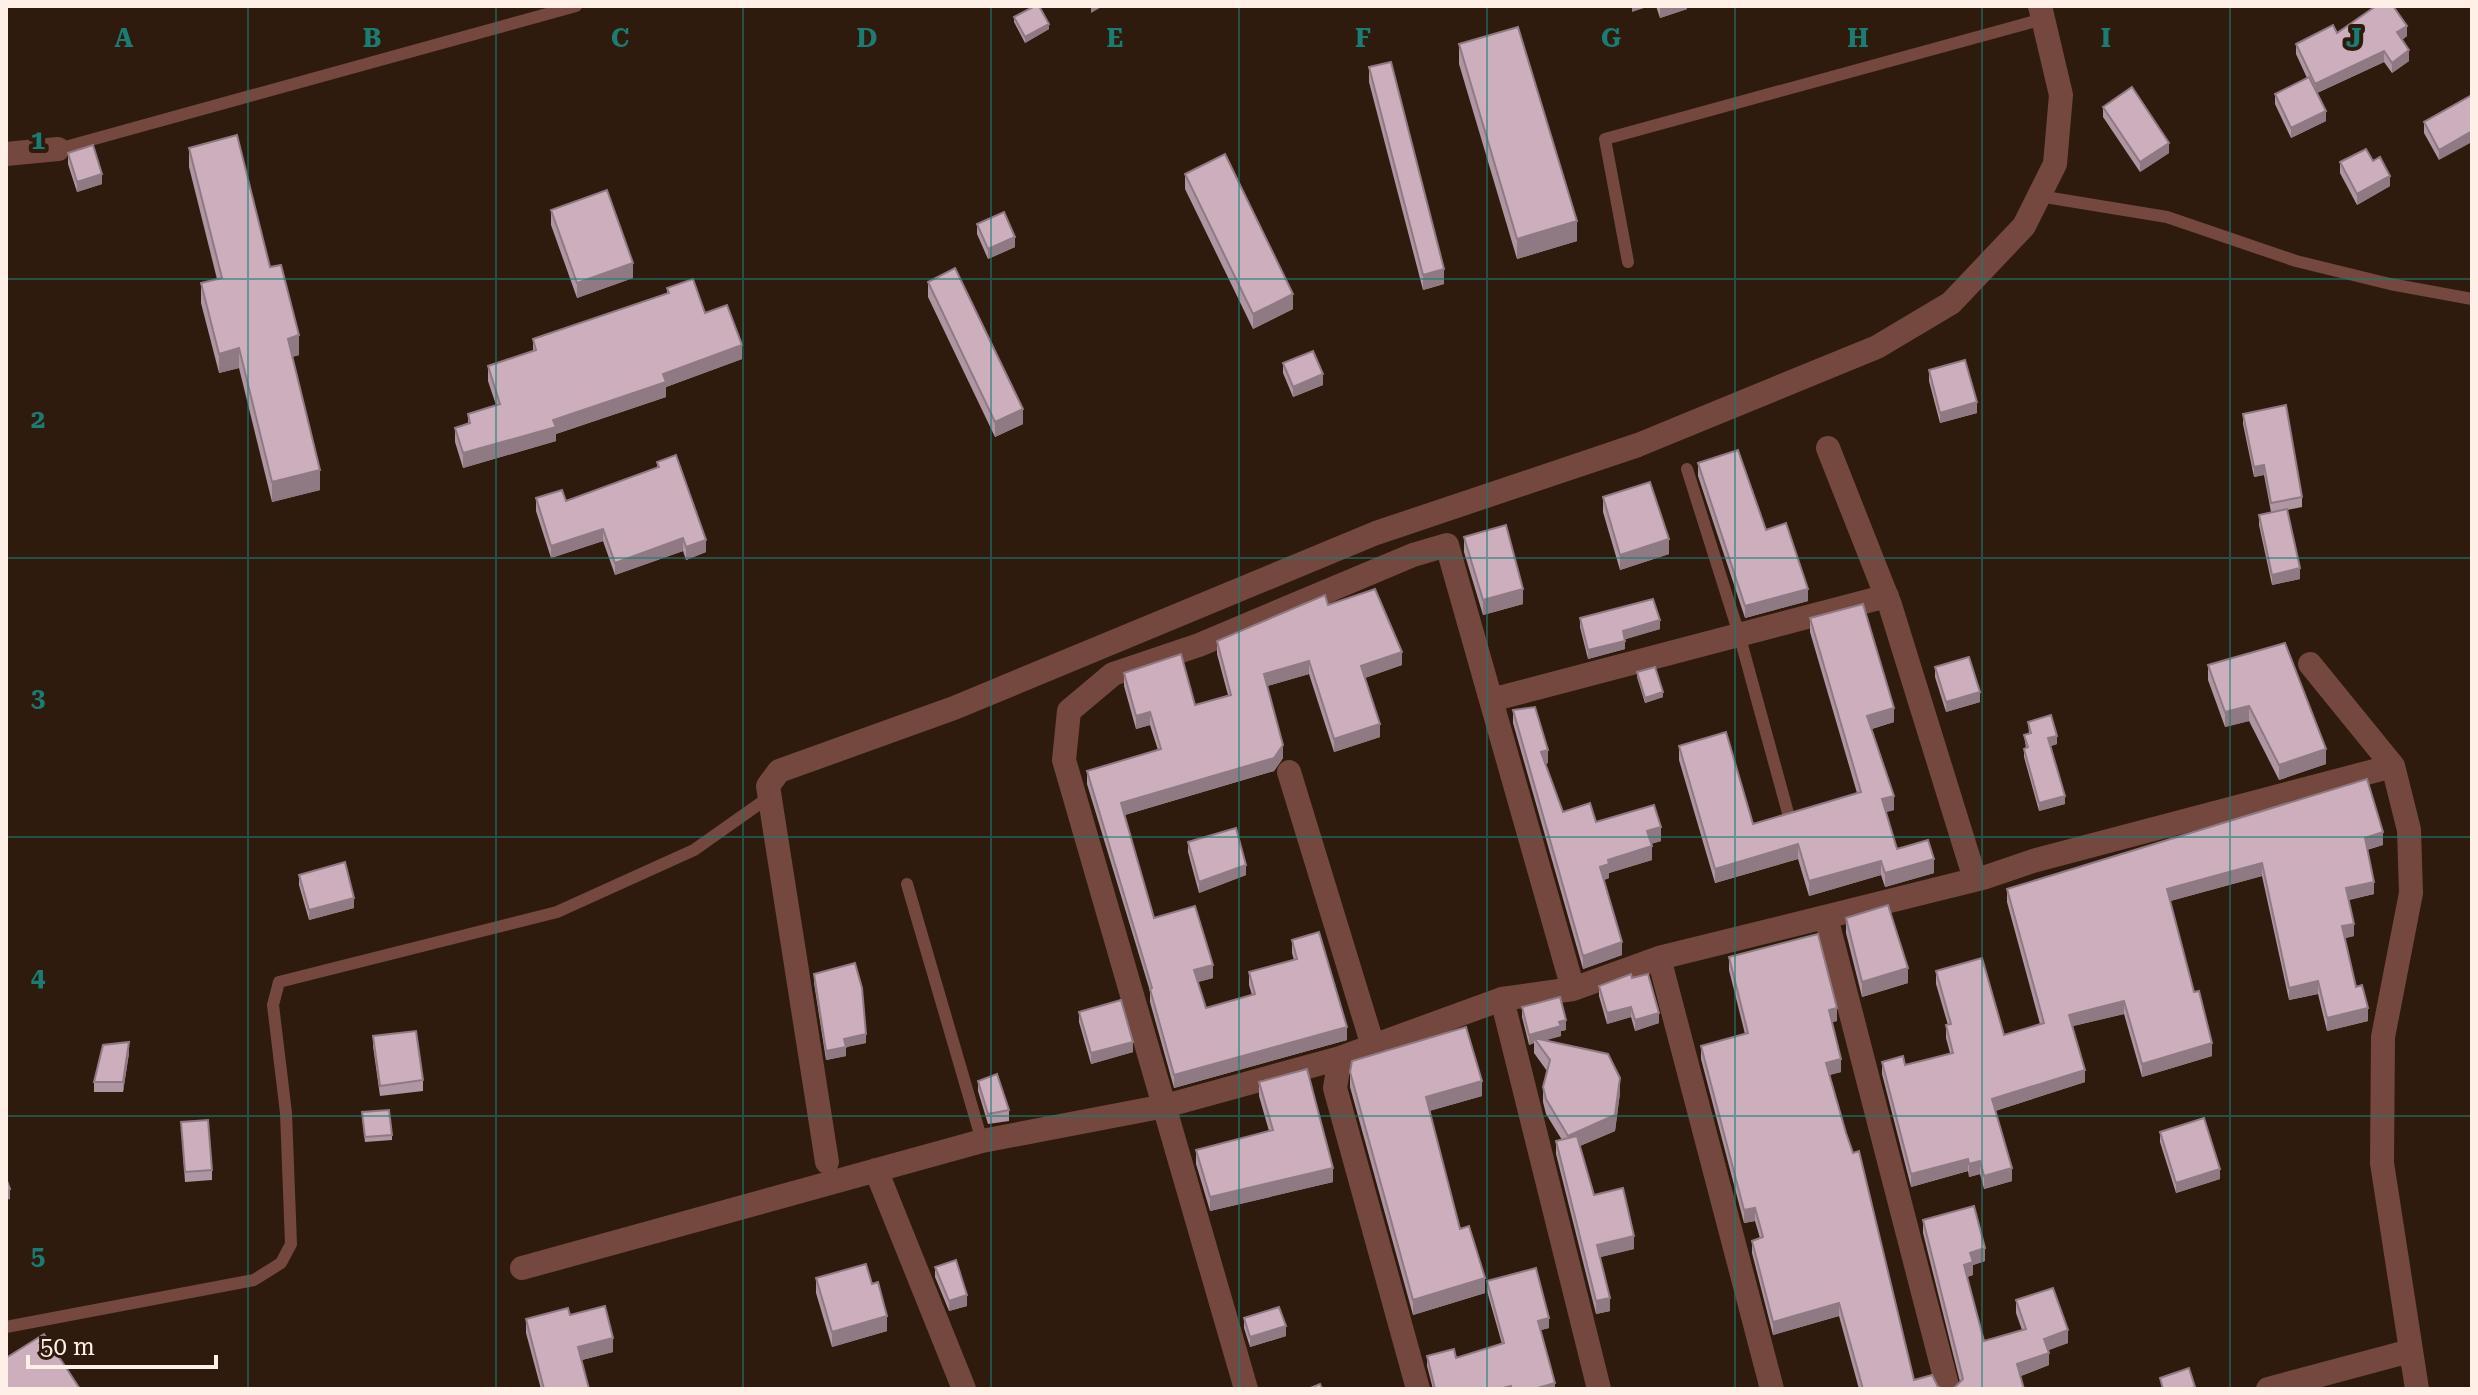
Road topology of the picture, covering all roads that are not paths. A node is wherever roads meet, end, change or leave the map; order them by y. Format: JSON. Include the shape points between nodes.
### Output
{"nodes":[{"id":1,"x":576,"y":6,"type":"edge"},
{"id":2,"x":2041,"y":12,"type":"edge"},
{"id":3,"x":58,"y":149,"type":"joint"},
{"id":4,"x":6,"y":154,"type":"edge"},
{"id":5,"x":2039,"y":196,"type":"junction"},
{"id":6,"x":1628,"y":262,"type":"dead end"},
{"id":7,"x":2472,"y":299,"type":"edge"},
{"id":8,"x":1828,"y":448,"type":"dead end"},
{"id":9,"x":1687,"y":469,"type":"dead end"},
{"id":10,"x":1887,"y":596,"type":"junction"},
{"id":11,"x":1739,"y":634,"type":"junction"},
{"id":12,"x":2310,"y":664,"type":"dead end"},
{"id":13,"x":1491,"y":700,"type":"junction"},
{"id":14,"x":2393,"y":766,"type":"junction"},
{"id":15,"x":1289,"y":772,"type":"dead end"},
{"id":16,"x":769,"y":797,"type":"junction"},
{"id":17,"x":1788,"y":813,"type":"edge"},
{"id":18,"x":1975,"y":879,"type":"junction"},
{"id":19,"x":907,"y":884,"type":"dead end"},
{"id":20,"x":1826,"y":917,"type":"junction"},
{"id":21,"x":1659,"y":958,"type":"junction"},
{"id":22,"x":1573,"y":989,"type":"junction"},
{"id":23,"x":1502,"y":999,"type":"junction"},
{"id":24,"x":1373,"y":1046,"type":"junction"},
{"id":25,"x":1340,"y":1058,"type":"junction"},
{"id":26,"x":1165,"y":1106,"type":"junction"},
{"id":27,"x":982,"y":1141,"type":"junction"},
{"id":28,"x":827,"y":1162,"type":"dead end"},
{"id":29,"x":876,"y":1170,"type":"junction"},
{"id":30,"x":522,"y":1268,"type":"dead end"},
{"id":31,"x":6,"y":1327,"type":"edge"},
{"id":32,"x":2410,"y":1351,"type":"junction"},
{"id":33,"x":964,"y":1389,"type":"edge"},
{"id":34,"x":1246,"y":1389,"type":"edge"},
{"id":35,"x":1418,"y":1389,"type":"edge"},
{"id":36,"x":1599,"y":1389,"type":"edge"},
{"id":37,"x":1772,"y":1389,"type":"edge"},
{"id":38,"x":1948,"y":1389,"type":"edge"},
{"id":39,"x":2268,"y":1389,"type":"edge"},
{"id":40,"x":2417,"y":1389,"type":"edge"}],
"edges":[{"from":1,"to":3,"type":"lane"},
{"from":2,"to":5,"type":"street","via":[[2061,95],[2055,164]]},
{"from":2,"to":6,"type":"lane","via":[[1605,139]]},
{"from":3,"to":4,"type":"street"},
{"from":5,"to":7,"type":"lane","via":[[2167,217],[2296,261]]},
{"from":5,"to":16,"type":"street","via":[[2024,226],[1951,303],[1877,347],[1638,445],[1376,533],[954,708],[779,771],[768,786]]},
{"from":8,"to":10,"type":"street"},
{"from":9,"to":11,"type":"lane"},
{"from":10,"to":11,"type":"street"},
{"from":10,"to":18,"type":"street"},
{"from":11,"to":13,"type":"street"},
{"from":11,"to":17,"type":"lane"},
{"from":12,"to":14,"type":"street"},
{"from":13,"to":22,"type":"street"},
{"from":13,"to":26,"type":"street","via":[[1447,545],[1113,674],[1069,711],[1064,760]]},
{"from":14,"to":18,"type":"street"},
{"from":14,"to":32,"type":"street","via":[[2409,830],[2411,893],[2383,1037],[2382,1163]]},
{"from":15,"to":24,"type":"street"},
{"from":16,"to":28,"type":"street"},
{"from":16,"to":31,"type":"lane","via":[[694,850],[557,912],[279,982],[273,1005],[286,1113],[291,1244],[281,1263],[254,1280]]},
{"from":18,"to":20,"type":"street"},
{"from":19,"to":27,"type":"lane"},
{"from":20,"to":21,"type":"street"},
{"from":20,"to":38,"type":"street"},
{"from":21,"to":22,"type":"street"},
{"from":21,"to":37,"type":"street"},
{"from":22,"to":23,"type":"street"},
{"from":23,"to":24,"type":"street"},
{"from":23,"to":36,"type":"street"},
{"from":24,"to":25,"type":"street"},
{"from":25,"to":26,"type":"street"},
{"from":25,"to":35,"type":"street","via":[[1335,1088]]},
{"from":26,"to":27,"type":"street"},
{"from":26,"to":34,"type":"street"},
{"from":27,"to":29,"type":"street"},
{"from":29,"to":30,"type":"street"},
{"from":29,"to":33,"type":"street"},
{"from":32,"to":39,"type":"street"},
{"from":32,"to":40,"type":"street"}]}
